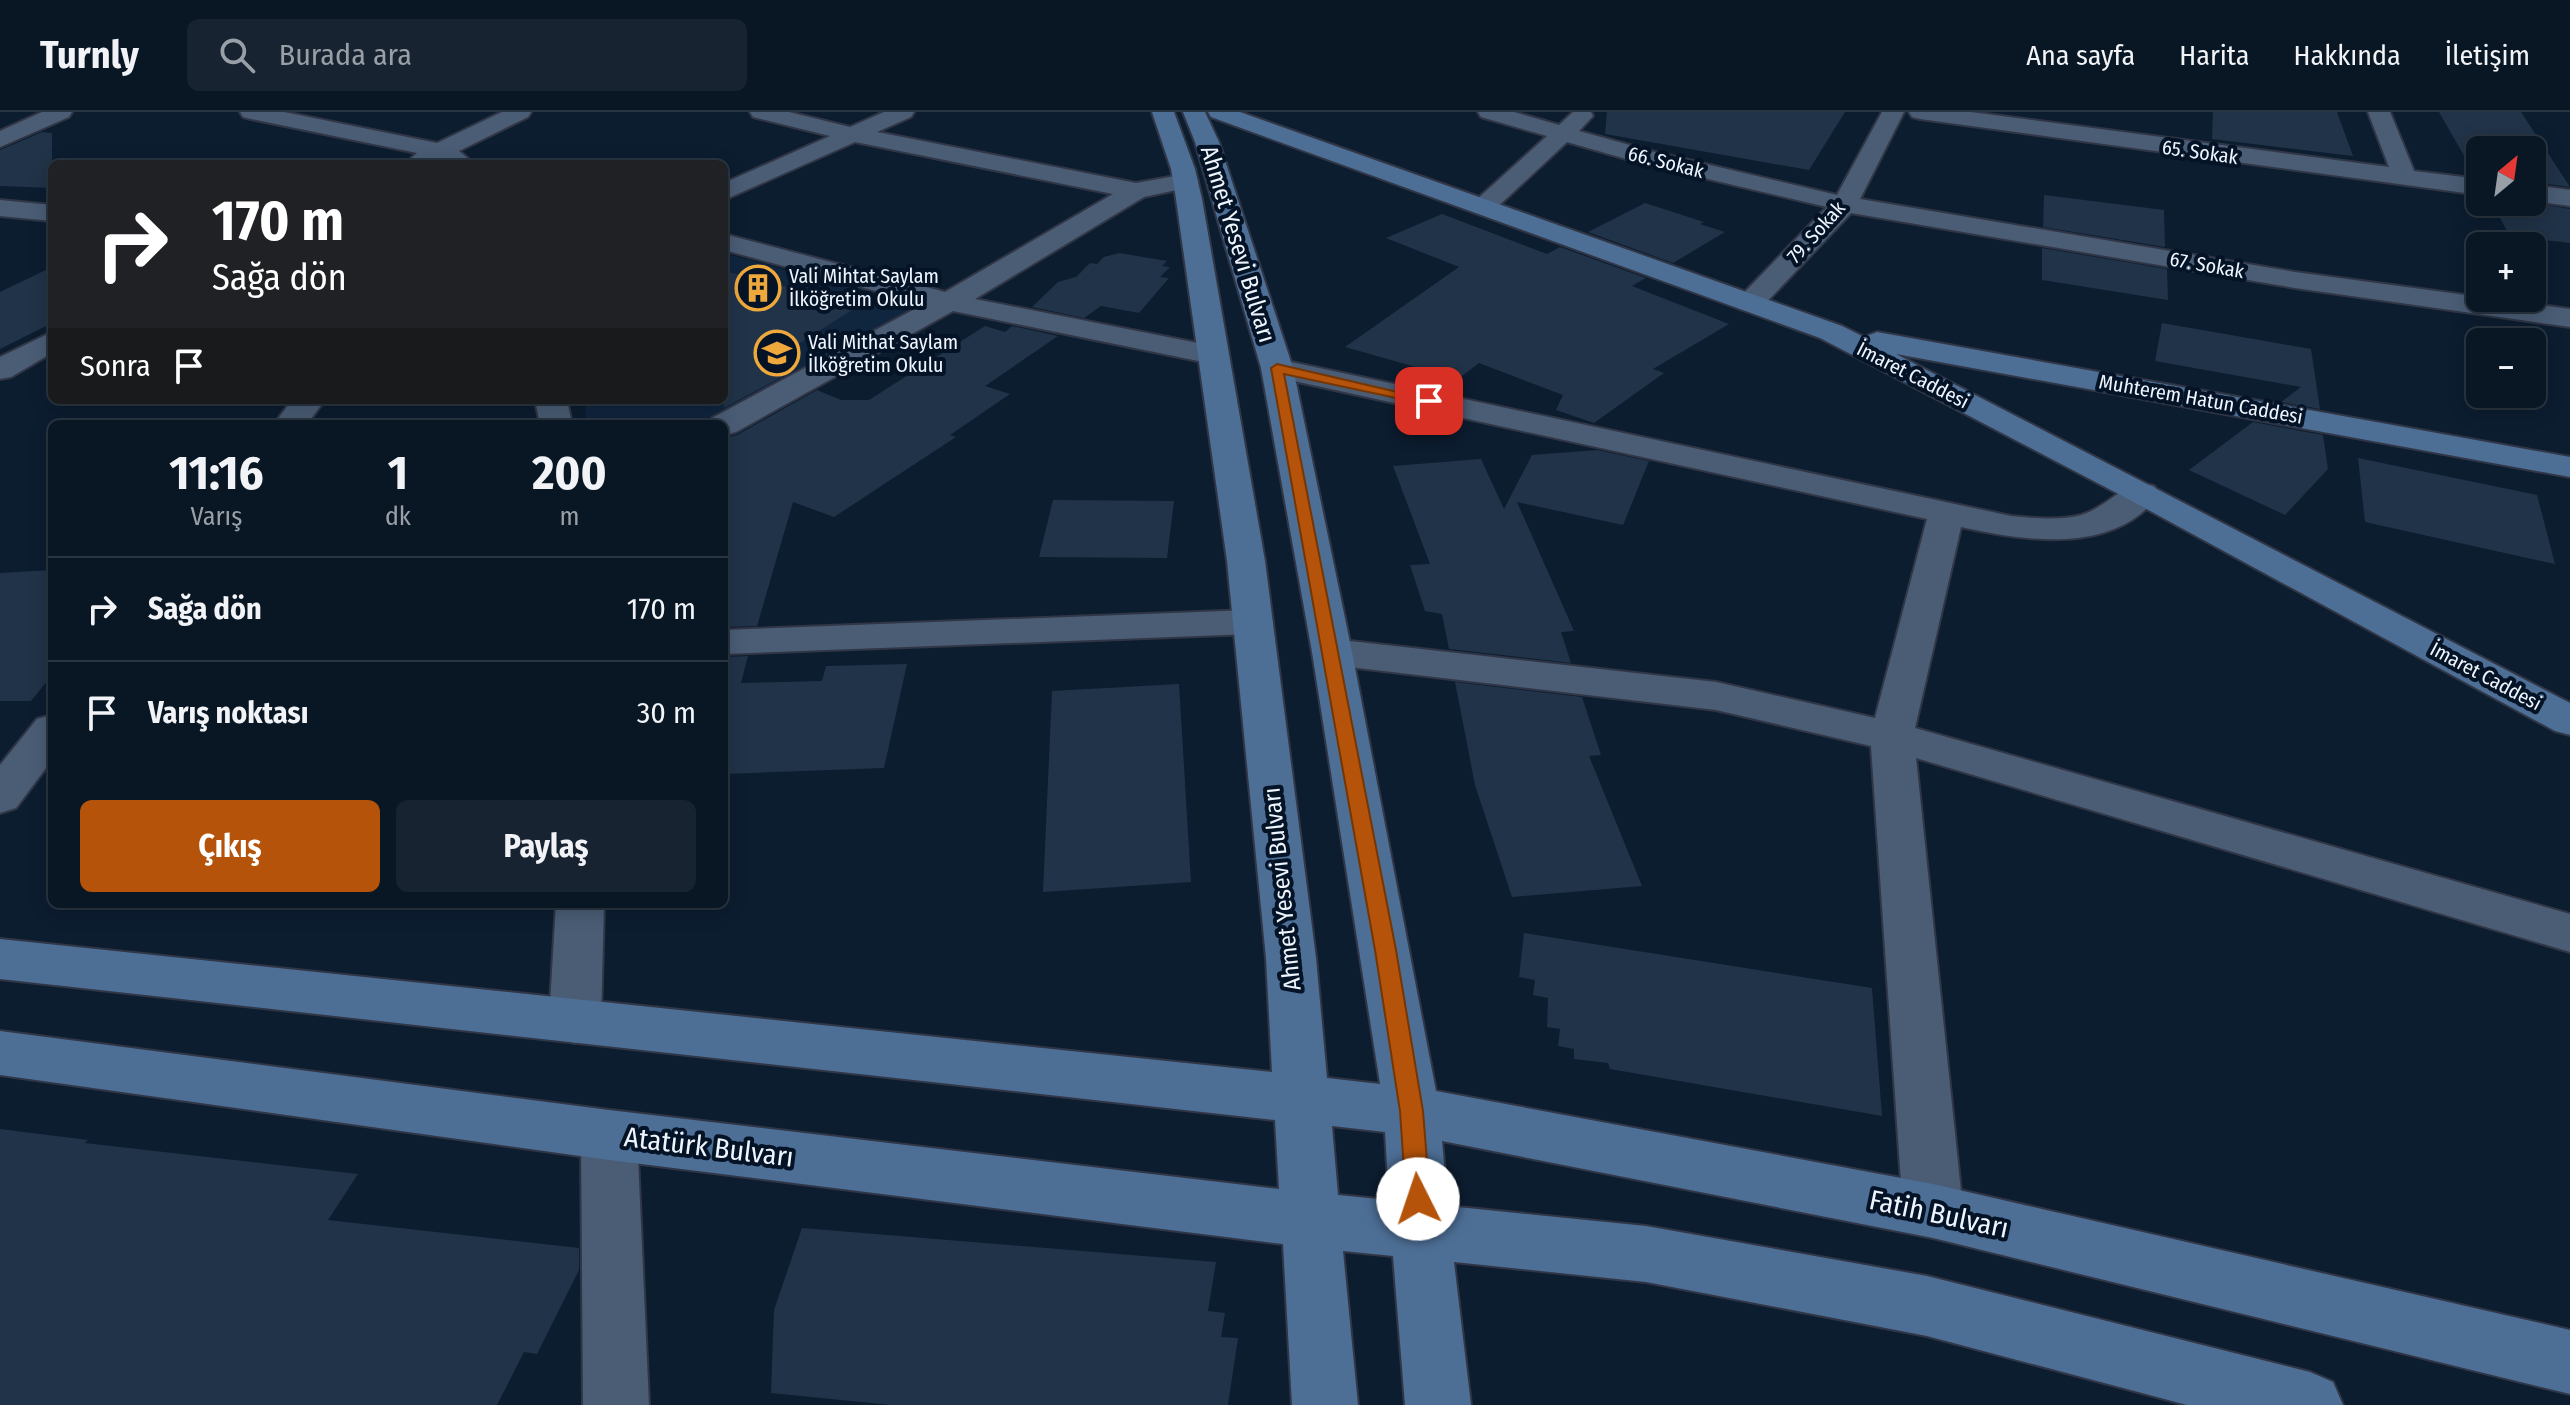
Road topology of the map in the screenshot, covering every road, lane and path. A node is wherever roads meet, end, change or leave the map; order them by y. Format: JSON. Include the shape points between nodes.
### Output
{"nodes":[{"id":1,"x":61,"y":112,"type":"edge"},
{"id":2,"x":251,"y":112,"type":"edge"},
{"id":3,"x":518,"y":112,"type":"edge"},
{"id":4,"x":761,"y":112,"type":"edge"},
{"id":5,"x":903,"y":112,"type":"edge"},
{"id":6,"x":1163,"y":112,"type":"edge"},
{"id":7,"x":1489,"y":112,"type":"edge"},
{"id":8,"x":1585,"y":112,"type":"edge"},
{"id":9,"x":1893,"y":112,"type":"edge"},
{"id":10,"x":1920,"y":112,"type":"edge"},
{"id":11,"x":2379,"y":112,"type":"edge"},
{"id":12,"x":1222,"y":113,"type":"edge"},
{"id":13,"x":851,"y":134,"type":"junction"},
{"id":14,"x":1564,"y":134,"type":"junction"},
{"id":15,"x":0,"y":140,"type":"edge"},
{"id":16,"x":442,"y":151,"type":"junction"},
{"id":17,"x":421,"y":160,"type":"edge"},
{"id":18,"x":457,"y":160,"type":"edge"},
{"id":19,"x":2405,"y":178,"type":"junction"},
{"id":20,"x":1186,"y":181,"type":"junction"},
{"id":21,"x":2466,"y":185,"type":"edge"},
{"id":22,"x":728,"y":190,"type":"edge"},
{"id":23,"x":1136,"y":191,"type":"junction"},
{"id":24,"x":2546,"y":195,"type":"edge"},
{"id":25,"x":2570,"y":198,"type":"edge"},
{"id":26,"x":1845,"y":204,"type":"junction"},
{"id":27,"x":1483,"y":207,"type":"junction"},
{"id":28,"x":0,"y":208,"type":"edge"},
{"id":29,"x":48,"y":213,"type":"edge"},
{"id":30,"x":728,"y":243,"type":"edge"},
{"id":31,"x":949,"y":302,"type":"junction"},
{"id":32,"x":1750,"y":303,"type":"junction"},
{"id":33,"x":2570,"y":318,"type":"edge"},
{"id":34,"x":1831,"y":332,"type":"junction"},
{"id":35,"x":48,"y":343,"type":"edge"},
{"id":36,"x":1213,"y":355,"type":"junction"},
{"id":37,"x":1277,"y":368,"type":"junction"},
{"id":38,"x":0,"y":370,"type":"edge"},
{"id":39,"x":306,"y":404,"type":"edge"},
{"id":40,"x":293,"y":420,"type":"edge"},
{"id":41,"x":728,"y":423,"type":"edge"},
{"id":42,"x":2570,"y":467,"type":"edge"},
{"id":43,"x":2142,"y":493,"type":"junction"},
{"id":44,"x":1946,"y":514,"type":"junction"},
{"id":45,"x":1250,"y":622,"type":"junction"},
{"id":46,"x":728,"y":642,"type":"edge"},
{"id":47,"x":1332,"y":652,"type":"junction"},
{"id":48,"x":2514,"y":691,"type":"junction"},
{"id":49,"x":2570,"y":705,"type":"edge"},
{"id":50,"x":2570,"y":721,"type":"edge"},
{"id":51,"x":48,"y":734,"type":"edge"},
{"id":52,"x":1892,"y":736,"type":"junction"},
{"id":53,"x":0,"y":797,"type":"edge"},
{"id":54,"x":580,"y":908,"type":"edge"},
{"id":55,"x":2570,"y":933,"type":"edge"},
{"id":56,"x":0,"y":959,"type":"edge"},
{"id":57,"x":575,"y":1021,"type":"junction"},
{"id":58,"x":0,"y":1053,"type":"edge"},
{"id":59,"x":1302,"y":1100,"type":"junction"},
{"id":60,"x":1412,"y":1111,"type":"junction"},
{"id":61,"x":609,"y":1135,"type":"junction"},
{"id":62,"x":1933,"y":1211,"type":"junction"},
{"id":63,"x":1312,"y":1220,"type":"junction"},
{"id":64,"x":1420,"y":1228,"type":"junction"},
{"id":65,"x":2570,"y":1362,"type":"edge"},
{"id":66,"x":616,"y":1405,"type":"edge"},
{"id":67,"x":1325,"y":1405,"type":"edge"},
{"id":68,"x":1438,"y":1405,"type":"edge"},
{"id":69,"x":2310,"y":1405,"type":"edge"}],
"edges":[{"from":1,"to":15,"type":"street"},
{"from":2,"to":16,"type":"street"},
{"from":3,"to":16,"type":"street"},
{"from":4,"to":13,"type":"street"},
{"from":5,"to":13,"type":"street"},
{"from":6,"to":20,"type":"main road","name":"Ahmet Yesevi Bulvarı"},
{"from":7,"to":14,"type":"street","name":"66. Sokak"},
{"from":8,"to":14,"type":"street"},
{"from":9,"to":26,"type":"street","name":"79. Sokak"},
{"from":10,"to":19,"type":"street","name":"65. Sokak","via":[[2140,133]]},
{"from":11,"to":19,"type":"street"},
{"from":12,"to":27,"type":"main road","name":"İmaret Caddesi"},
{"from":12,"to":37,"type":"main road","name":"Ahmet Yesevi Bulvarı","via":[[1207,142]]},
{"from":13,"to":22,"type":"street"},
{"from":13,"to":23,"type":"street"},
{"from":14,"to":26,"type":"street","name":"66. Sokak"},
{"from":14,"to":27,"type":"street"},
{"from":16,"to":17,"type":"street"},
{"from":16,"to":18,"type":"street"},
{"from":19,"to":21,"type":"street","name":"65. Sokak"},
{"from":20,"to":23,"type":"street"},
{"from":20,"to":36,"type":"main road","name":"Ahmet Yesevi Bulvarı"},
{"from":23,"to":31,"type":"street"},
{"from":24,"to":25,"type":"street"},
{"from":26,"to":32,"type":"street","name":"79. Sokak"},
{"from":26,"to":33,"type":"street","name":"67. Sokak","via":[[2295,280]]},
{"from":27,"to":32,"type":"main road","name":"İmaret Caddesi"},
{"from":28,"to":29,"type":"street"},
{"from":30,"to":31,"type":"street"},
{"from":31,"to":36,"type":"street"},
{"from":31,"to":41,"type":"street"},
{"from":32,"to":34,"type":"main road","name":"İmaret Caddesi"},
{"from":34,"to":42,"type":"main road","name":"Muhterem Hatun Caddesi"},
{"from":34,"to":43,"type":"main road","name":"İmaret Caddesi"},
{"from":35,"to":38,"type":"street"},
{"from":36,"to":45,"type":"main road","name":"Ahmet Yesevi Bulvarı","via":[[1246,561]]},
{"from":37,"to":44,"type":"street"},
{"from":37,"to":47,"type":"main road","name":"Ahmet Yesevi Bulvarı"},
{"from":39,"to":40,"type":"street"},
{"from":43,"to":44,"type":"street","via":[[2124,510],[2093,524],[2057,531]]},
{"from":43,"to":48,"type":"main road","name":"İmaret Caddesi"},
{"from":44,"to":52,"type":"street"},
{"from":45,"to":46,"type":"street"},
{"from":45,"to":59,"type":"main road","name":"Ahmet Yesevi Bulvarı","via":[[1291,958]]},
{"from":47,"to":52,"type":"street","via":[[1716,696]]},
{"from":47,"to":60,"type":"main road","name":"Ahmet Yesevi Bulvarı"},
{"from":48,"to":49,"type":"street"},
{"from":48,"to":50,"type":"main road","name":"İmaret Caddesi"},
{"from":51,"to":53,"type":"street"},
{"from":52,"to":55,"type":"street"},
{"from":52,"to":62,"type":"street"},
{"from":54,"to":57,"type":"street"},
{"from":56,"to":57,"type":"main road"},
{"from":57,"to":59,"type":"main road"},
{"from":58,"to":61,"type":"main road","name":"Atatürk Bulvarı"},
{"from":59,"to":60,"type":"main road","name":"Fatih Bulvarı"},
{"from":59,"to":63,"type":"main road","name":"Ahmet Yesevi Bulvarı"},
{"from":60,"to":62,"type":"main road","name":"Fatih Bulvarı"},
{"from":60,"to":64,"type":"main road","name":"Ahmet Yesevi Bulvarı"},
{"from":61,"to":63,"type":"main road","name":"Atatürk Bulvarı"},
{"from":61,"to":66,"type":"street"},
{"from":62,"to":65,"type":"main road","name":"Fatih Bulvarı"},
{"from":63,"to":64,"type":"main road","name":"Atatürk Bulvarı"},
{"from":63,"to":67,"type":"main road","name":"Ahmet Yesevi Bulvarı"},
{"from":64,"to":68,"type":"main road","name":"Ahmet Yesevi Bulvarı"},
{"from":64,"to":69,"type":"main road","via":[[1646,1254],[1927,1306]]}]}
